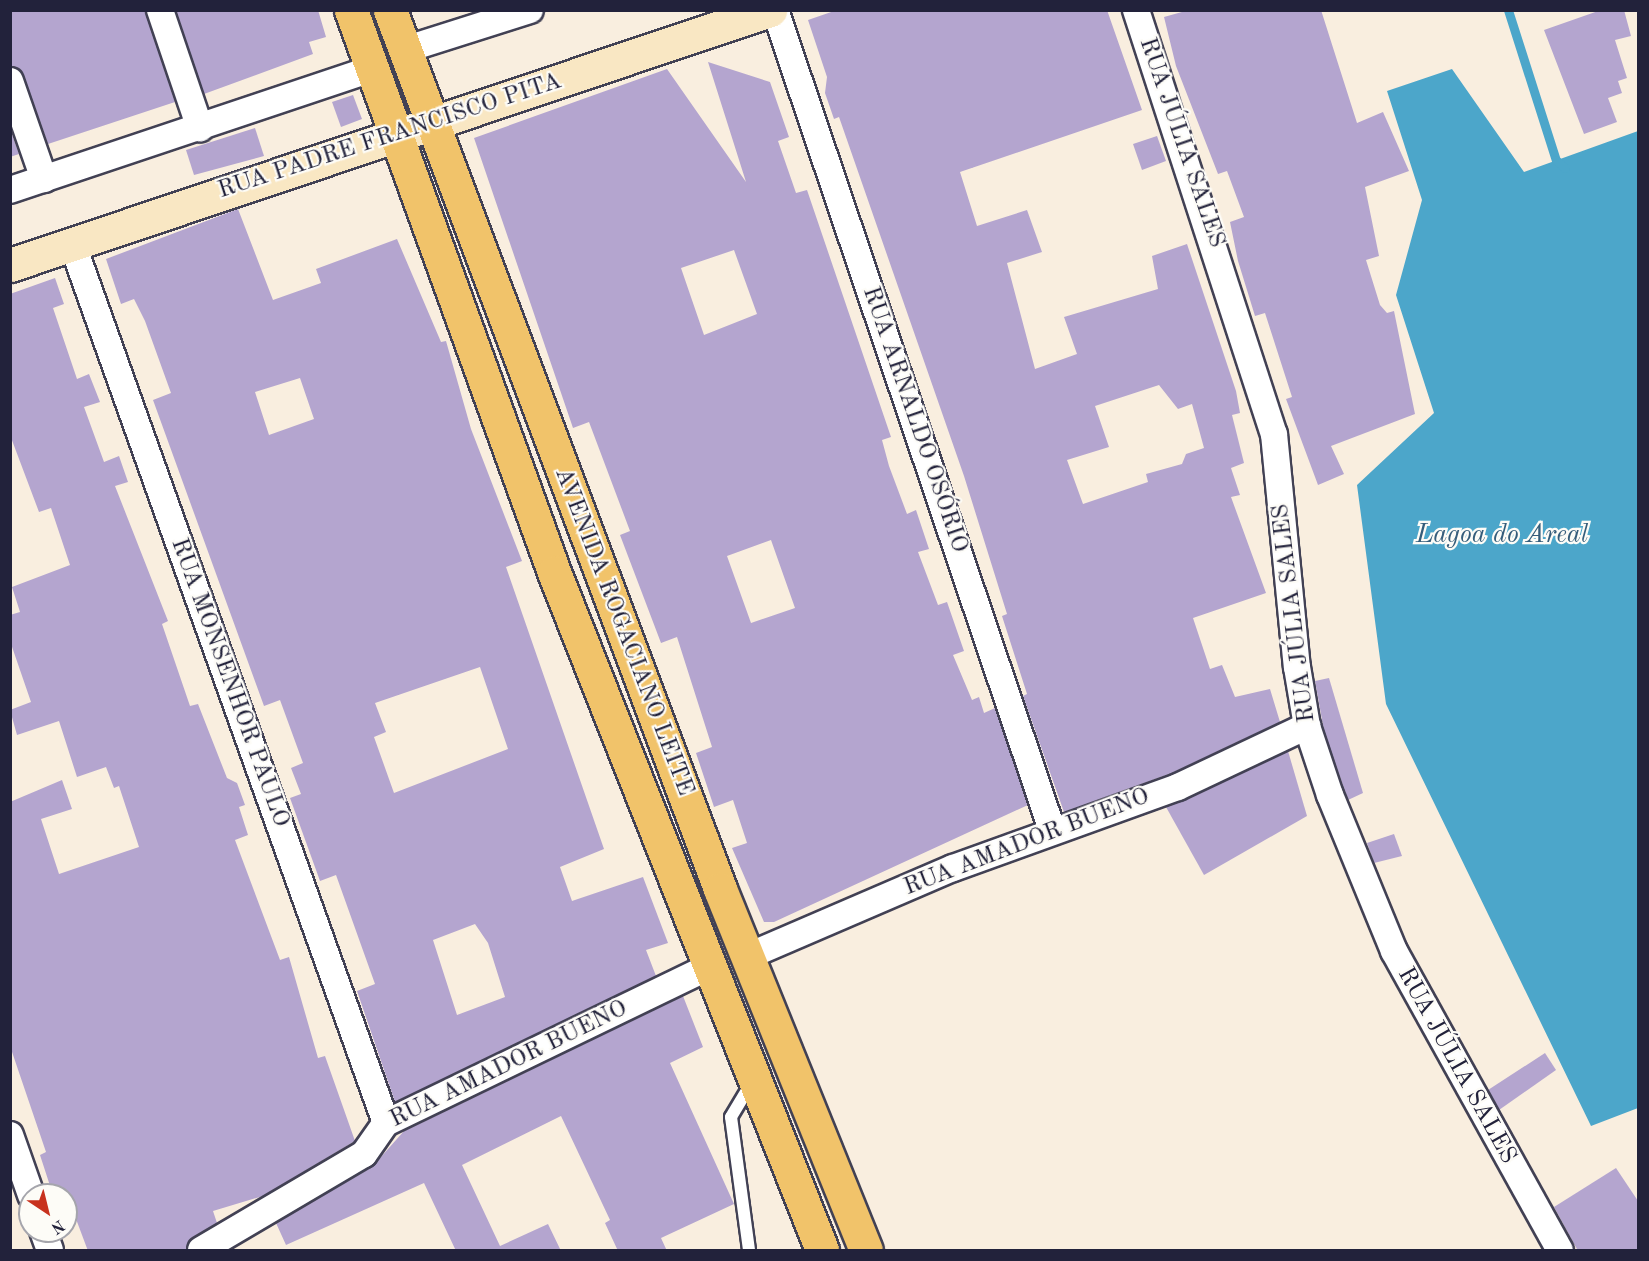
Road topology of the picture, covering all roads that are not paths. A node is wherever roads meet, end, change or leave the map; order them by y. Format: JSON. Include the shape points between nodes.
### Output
{"nodes":[{"id":1,"x":160,"y":10,"type":"edge"},
{"id":2,"x":351,"y":10,"type":"edge"},
{"id":3,"x":390,"y":10,"type":"edge"},
{"id":4,"x":531,"y":10,"type":"edge"},
{"id":5,"x":770,"y":10,"type":"edge"},
{"id":6,"x":775,"y":10,"type":"edge"},
{"id":7,"x":1136,"y":10,"type":"edge"},
{"id":8,"x":404,"y":50,"type":"junction"},
{"id":9,"x":372,"y":69,"type":"junction"},
{"id":10,"x":10,"y":81,"type":"edge"},
{"id":11,"x":429,"y":124,"type":"junction"},
{"id":12,"x":200,"y":128,"type":"junction"},
{"id":13,"x":396,"y":133,"type":"junction"},
{"id":14,"x":44,"y":180,"type":"junction"},
{"id":15,"x":10,"y":190,"type":"edge"},
{"id":16,"x":72,"y":243,"type":"junction"},
{"id":17,"x":10,"y":265,"type":"edge"},
{"id":18,"x":1307,"y":726,"type":"junction"},
{"id":19,"x":1052,"y":830,"type":"junction"},
{"id":20,"x":746,"y":957,"type":"junction"},
{"id":21,"x":707,"y":968,"type":"junction"},
{"id":22,"x":753,"y":1081,"type":"junction"},
{"id":23,"x":386,"y":1123,"type":"junction"},
{"id":24,"x":10,"y":1135,"type":"edge"},
{"id":25,"x":27,"y":1183,"type":"edge"},
{"id":26,"x":819,"y":1250,"type":"edge"},
{"id":27,"x":201,"y":1251,"type":"edge"},
{"id":28,"x":749,"y":1251,"type":"edge"},
{"id":29,"x":866,"y":1251,"type":"edge"},
{"id":30,"x":1560,"y":1251,"type":"edge"}],
"edges":[{"from":1,"to":12,"type":"street"},
{"from":2,"to":9,"type":"main road","name":"AVENIDA ROGACIANO LEITE"},
{"from":3,"to":8,"type":"main road","name":"AVENIDA ROGACIANO LEITE"},
{"from":4,"to":8,"type":"street"},
{"from":5,"to":11,"type":"street","name":"RUA PADRE FRANCISCO PITA"},
{"from":6,"to":19,"type":"street","name":"RUA ARNALDO OSÓRIO"},
{"from":7,"to":18,"type":"street","name":"RUA JÚLIA SALES","via":[[1274,434]]},
{"from":8,"to":11,"type":"main road","name":"AVENIDA ROGACIANO LEITE"},
{"from":9,"to":12,"type":"street"},
{"from":9,"to":13,"type":"main road","name":"AVENIDA ROGACIANO LEITE"},
{"from":10,"to":14,"type":"street"},
{"from":11,"to":13,"type":"street","name":"RUA PADRE FRANCISCO PITA"},
{"from":11,"to":20,"type":"main road","name":"AVENIDA ROGACIANO LEITE"},
{"from":12,"to":14,"type":"street"},
{"from":13,"to":16,"type":"street","name":"RUA PADRE FRANCISCO PITA"},
{"from":13,"to":21,"type":"main road","name":"AVENIDA ROGACIANO LEITE","via":[[533,516]]},
{"from":14,"to":15,"type":"street"},
{"from":16,"to":17,"type":"street","name":"RUA PADRE FRANCISCO PITA"},
{"from":16,"to":23,"type":"street","name":"RUA MONSENHOR PAULO"},
{"from":18,"to":19,"type":"street","name":"RUA AMADOR BUENO","via":[[1178,787]]},
{"from":18,"to":30,"type":"street","name":"RUA JÚLIA SALES","via":[[1394,951]]},
{"from":19,"to":20,"type":"street","name":"RUA AMADOR BUENO"},
{"from":20,"to":29,"type":"main road","name":"AVENIDA ROGACIANO LEITE"},
{"from":21,"to":22,"type":"main road","name":"AVENIDA ROGACIANO LEITE"},
{"from":21,"to":23,"type":"street","name":"RUA AMADOR BUENO"},
{"from":22,"to":26,"type":"main road","name":"AVENIDA ROGACIANO LEITE"},
{"from":22,"to":28,"type":"lane","via":[[731,1117]]},
{"from":23,"to":27,"type":"street","name":"RUA AMADOR BUENO","via":[[364,1154]]},
{"from":24,"to":25,"type":"street"}]}
